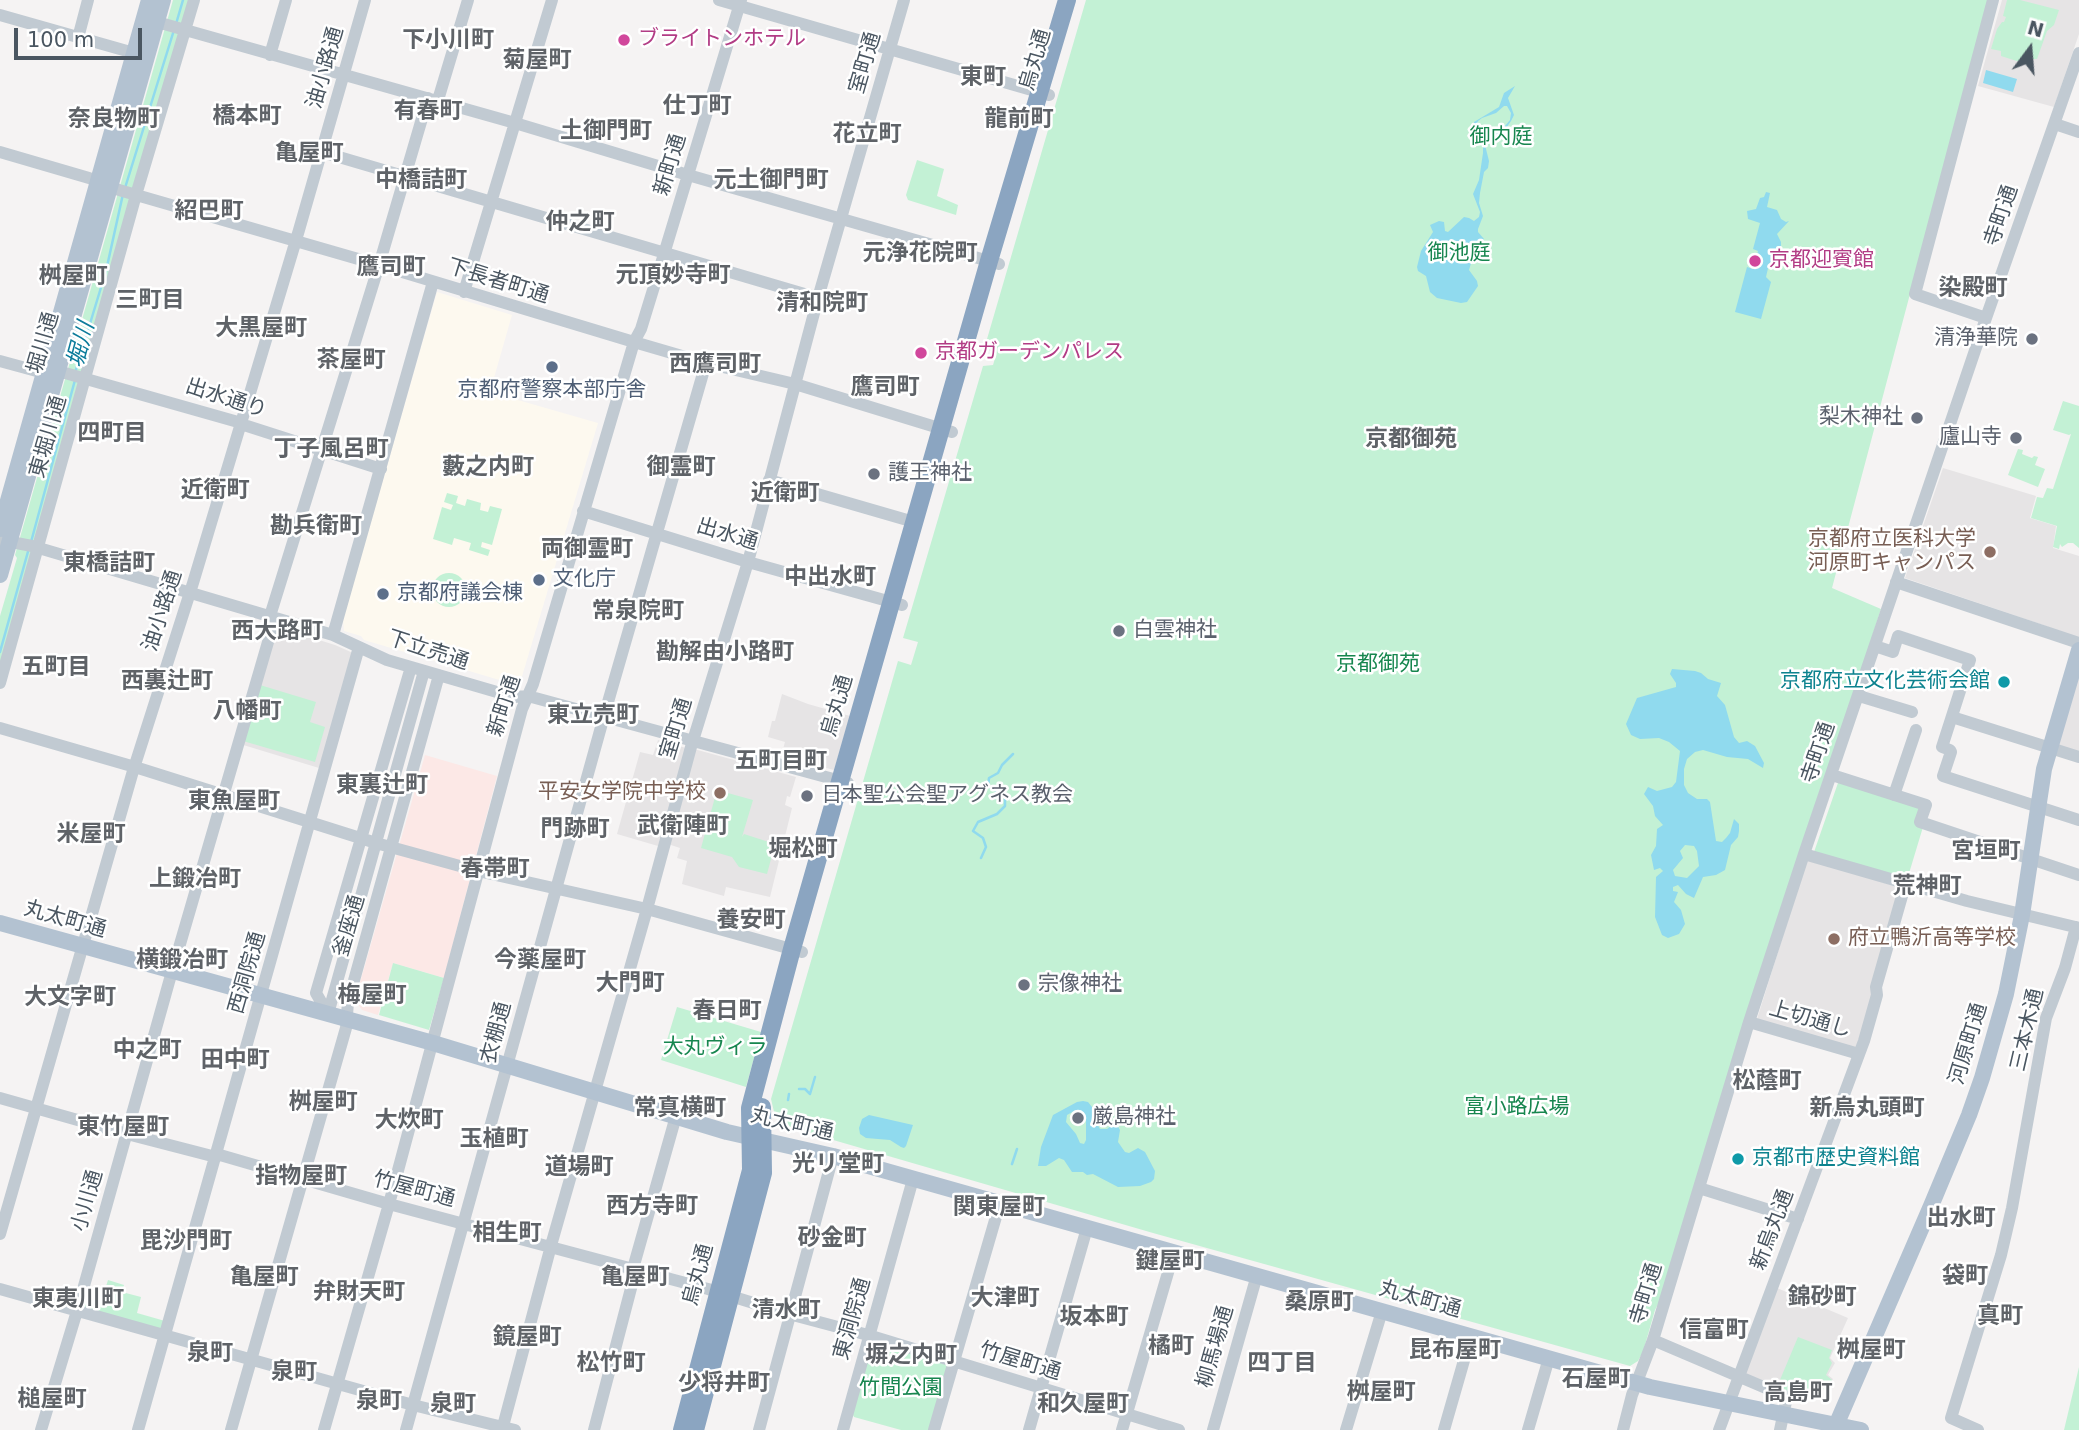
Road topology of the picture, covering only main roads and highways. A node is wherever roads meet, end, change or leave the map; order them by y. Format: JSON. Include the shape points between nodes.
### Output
{"nodes":[{"id":1,"x":149,"y":0,"type":"edge"},
{"id":2,"x":163,"y":0,"type":"edge"},
{"id":3,"x":1067,"y":0,"type":"edge"},
{"id":4,"x":1077,"y":0,"type":"edge"},
{"id":5,"x":1044,"y":93,"type":"junction"},
{"id":6,"x":109,"y":186,"type":"junction"},
{"id":7,"x":946,"y":430,"type":"junction"},
{"id":8,"x":7,"y":538,"type":"edge"},
{"id":9,"x":0,"y":575,"type":"edge"},
{"id":10,"x":897,"y":604,"type":"junction"},
{"id":11,"x":2079,"y":650,"type":"edge"},
{"id":12,"x":0,"y":923,"type":"edge"},
{"id":13,"x":757,"y":1138,"type":"junction"},
{"id":14,"x":724,"y":1294,"type":"junction"},
{"id":15,"x":1782,"y":1422,"type":"edge"},
{"id":16,"x":1835,"y":1427,"type":"edge"},
{"id":17,"x":681,"y":1430,"type":"edge"},
{"id":18,"x":695,"y":1430,"type":"edge"},
{"id":19,"x":1861,"y":1430,"type":"edge"}],
"edges":[{"from":1,"to":6,"type":"main road","name":"堀川通","via":[[134,53]]},
{"from":2,"to":6,"type":"main road","name":"堀川通","via":[[162,23]]},
{"from":3,"to":5,"type":"highway","name":"烏丸通"},
{"from":4,"to":5,"type":"highway","name":"烏丸通"},
{"from":5,"to":7,"type":"highway","name":"烏丸通"},
{"from":6,"to":8,"type":"main road","name":"堀川通"},
{"from":7,"to":10,"type":"highway","name":"烏丸通"},
{"from":7,"to":10,"type":"highway","name":"烏丸通","via":[[914,522]]},
{"from":8,"to":9,"type":"main road","name":"堀川通"},
{"from":10,"to":13,"type":"highway","name":"烏丸通","via":[[750,1108]]},
{"from":11,"to":16,"type":"main road","name":"河原町通","via":[[2050,748],[2003,1007],[1969,1115]]},
{"from":12,"to":13,"type":"main road","name":"丸太町通"},
{"from":13,"to":14,"type":"highway","name":"烏丸通"},
{"from":13,"to":15,"type":"main road","name":"丸太町通","via":[[1637,1383],[1729,1403]]},
{"from":14,"to":17,"type":"highway","name":"烏丸通"},
{"from":14,"to":18,"type":"highway","name":"烏丸通"},
{"from":15,"to":16,"type":"main road","name":"丸太町通"},
{"from":16,"to":19,"type":"main road","name":"丸太町通"}]}
